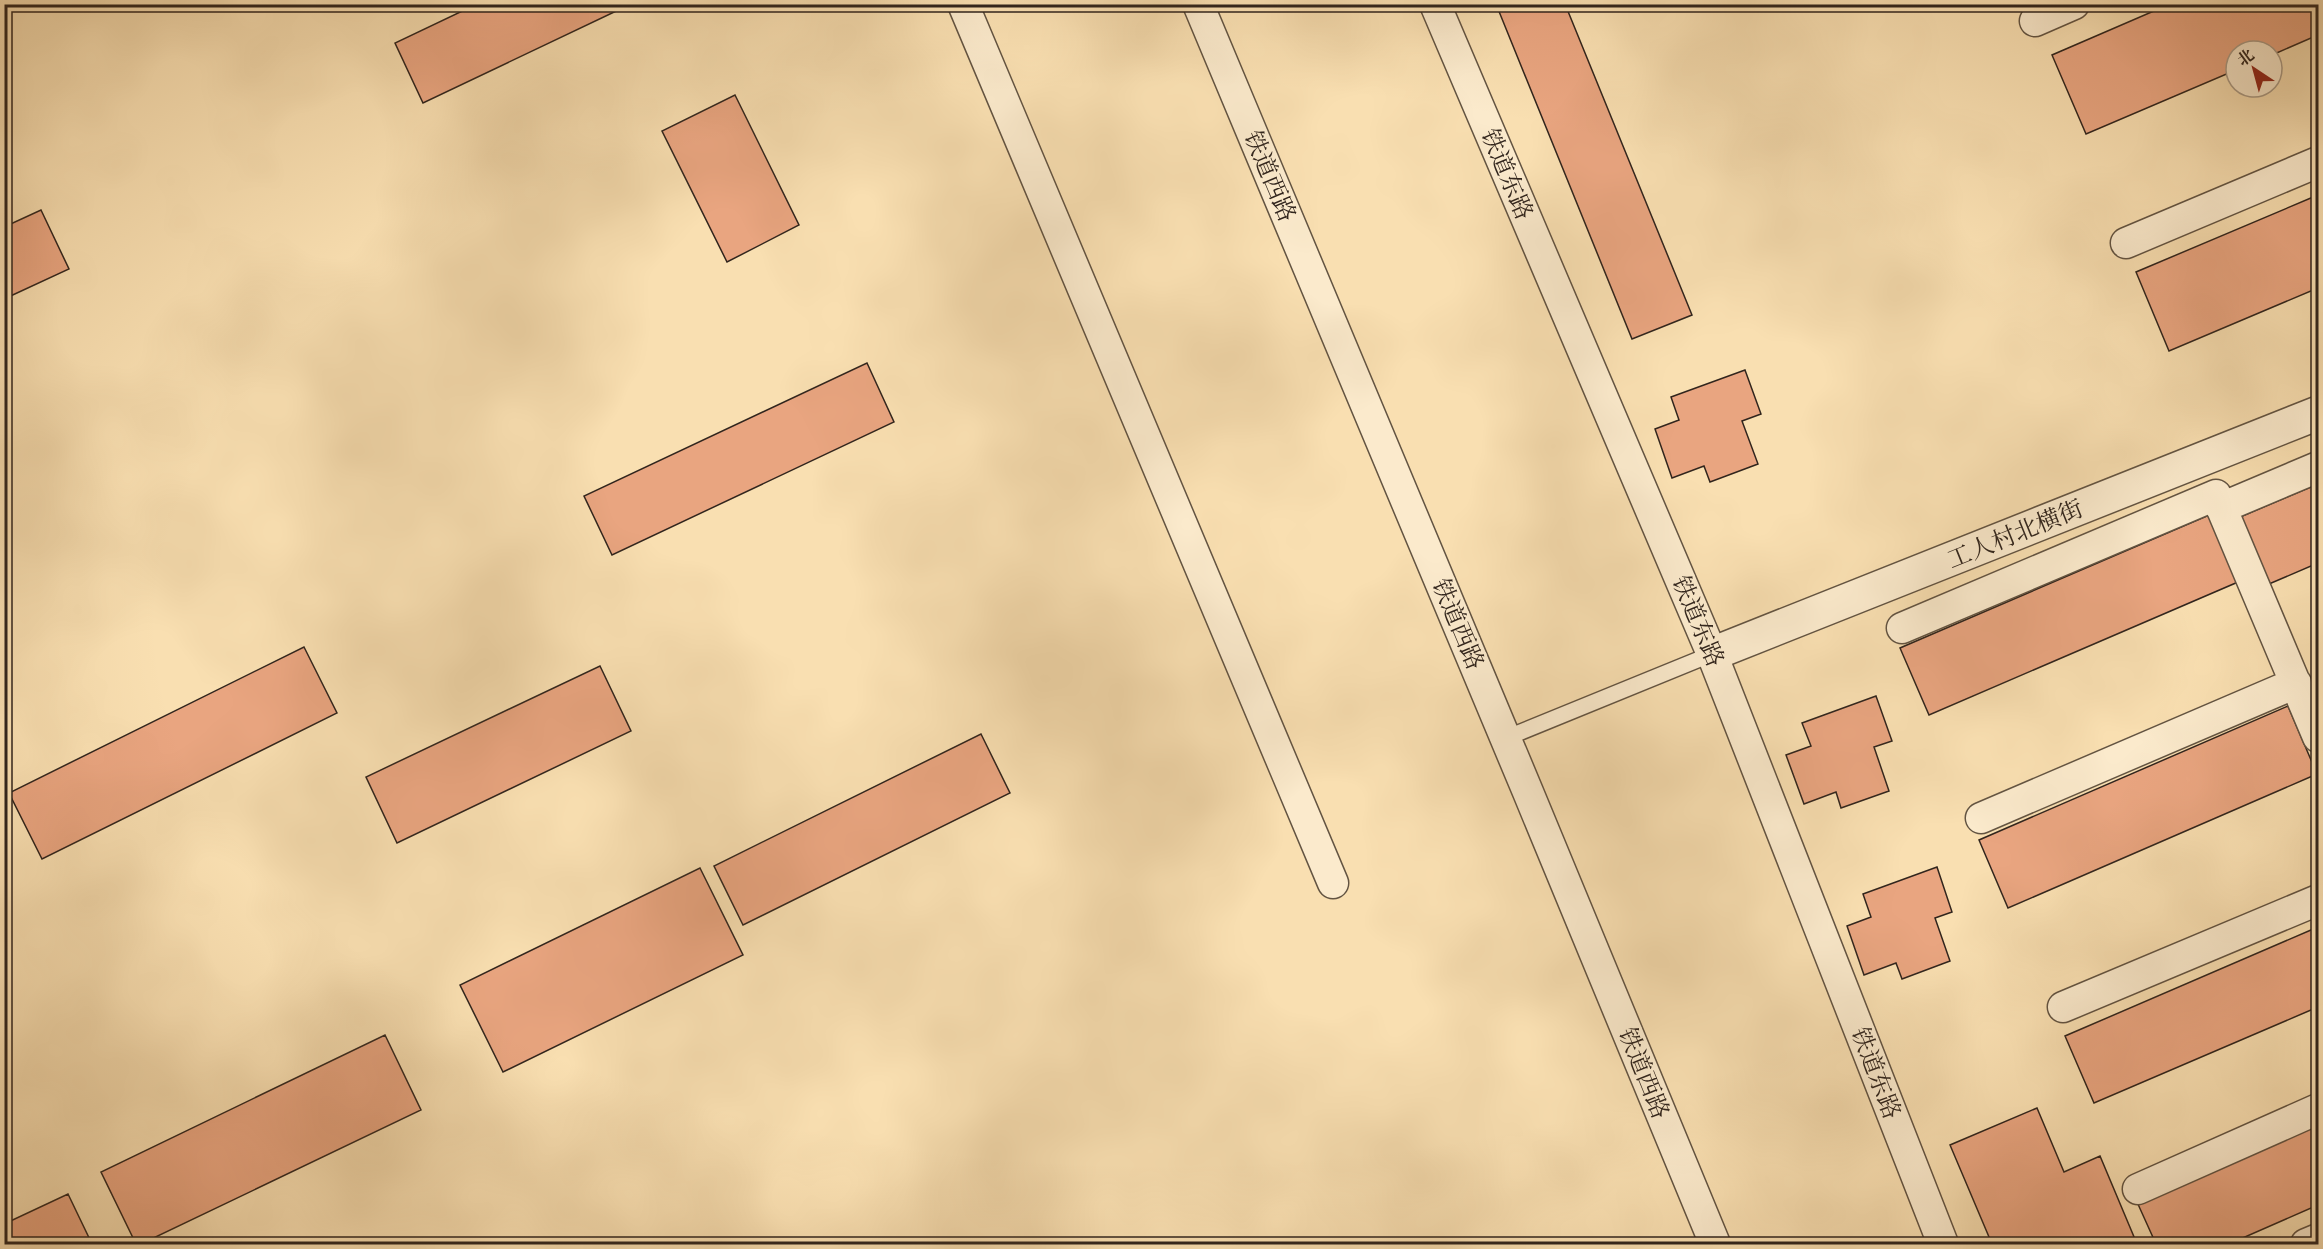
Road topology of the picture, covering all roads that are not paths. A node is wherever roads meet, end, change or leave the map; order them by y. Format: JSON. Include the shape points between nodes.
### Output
{"nodes":[{"id":1,"x":963,"y":4,"type":"edge"},
{"id":2,"x":1198,"y":4,"type":"edge"},
{"id":3,"x":1434,"y":4,"type":"edge"},
{"id":4,"x":2074,"y":4,"type":"edge"},
{"id":5,"x":2035,"y":21,"type":"dead end"},
{"id":6,"x":2319,"y":162,"type":"edge"},
{"id":7,"x":2126,"y":243,"type":"dead end"},
{"id":8,"x":2319,"y":413,"type":"edge"},
{"id":9,"x":2319,"y":467,"type":"edge"},
{"id":10,"x":2221,"y":507,"type":"junction"},
{"id":11,"x":1902,"y":628,"type":"dead end"},
{"id":12,"x":1712,"y":654,"type":"junction"},
{"id":13,"x":2296,"y":683,"type":"junction"},
{"id":14,"x":2315,"y":720,"type":"edge"},
{"id":15,"x":1506,"y":738,"type":"junction"},
{"id":16,"x":1981,"y":818,"type":"dead end"},
{"id":17,"x":1333,"y":883,"type":"dead end"},
{"id":18,"x":2319,"y":900,"type":"edge"},
{"id":19,"x":2063,"y":1007,"type":"dead end"},
{"id":20,"x":2319,"y":1109,"type":"edge"},
{"id":21,"x":2138,"y":1189,"type":"dead end"},
{"id":22,"x":2319,"y":1239,"type":"edge"},
{"id":23,"x":1715,"y":1245,"type":"edge"},
{"id":24,"x":1943,"y":1245,"type":"edge"},
{"id":25,"x":2306,"y":1245,"type":"edge"}],
"edges":[{"from":1,"to":17,"type":"street"},
{"from":2,"to":15,"type":"street","name":"铁道西路"},
{"from":3,"to":12,"type":"street","name":"铁道东路"},
{"from":4,"to":5,"type":"street"},
{"from":6,"to":7,"type":"street"},
{"from":8,"to":12,"type":"street","name":"工人村北横街"},
{"from":9,"to":10,"type":"street"},
{"from":10,"to":11,"type":"street","via":[[2216,495]]},
{"from":10,"to":13,"type":"street"},
{"from":12,"to":15,"type":"lane"},
{"from":12,"to":24,"type":"street","name":"铁道东路"},
{"from":13,"to":14,"type":"street"},
{"from":13,"to":16,"type":"street"},
{"from":15,"to":23,"type":"street","name":"铁道西路"},
{"from":18,"to":19,"type":"street"},
{"from":20,"to":21,"type":"street"},
{"from":22,"to":25,"type":"street"}]}
